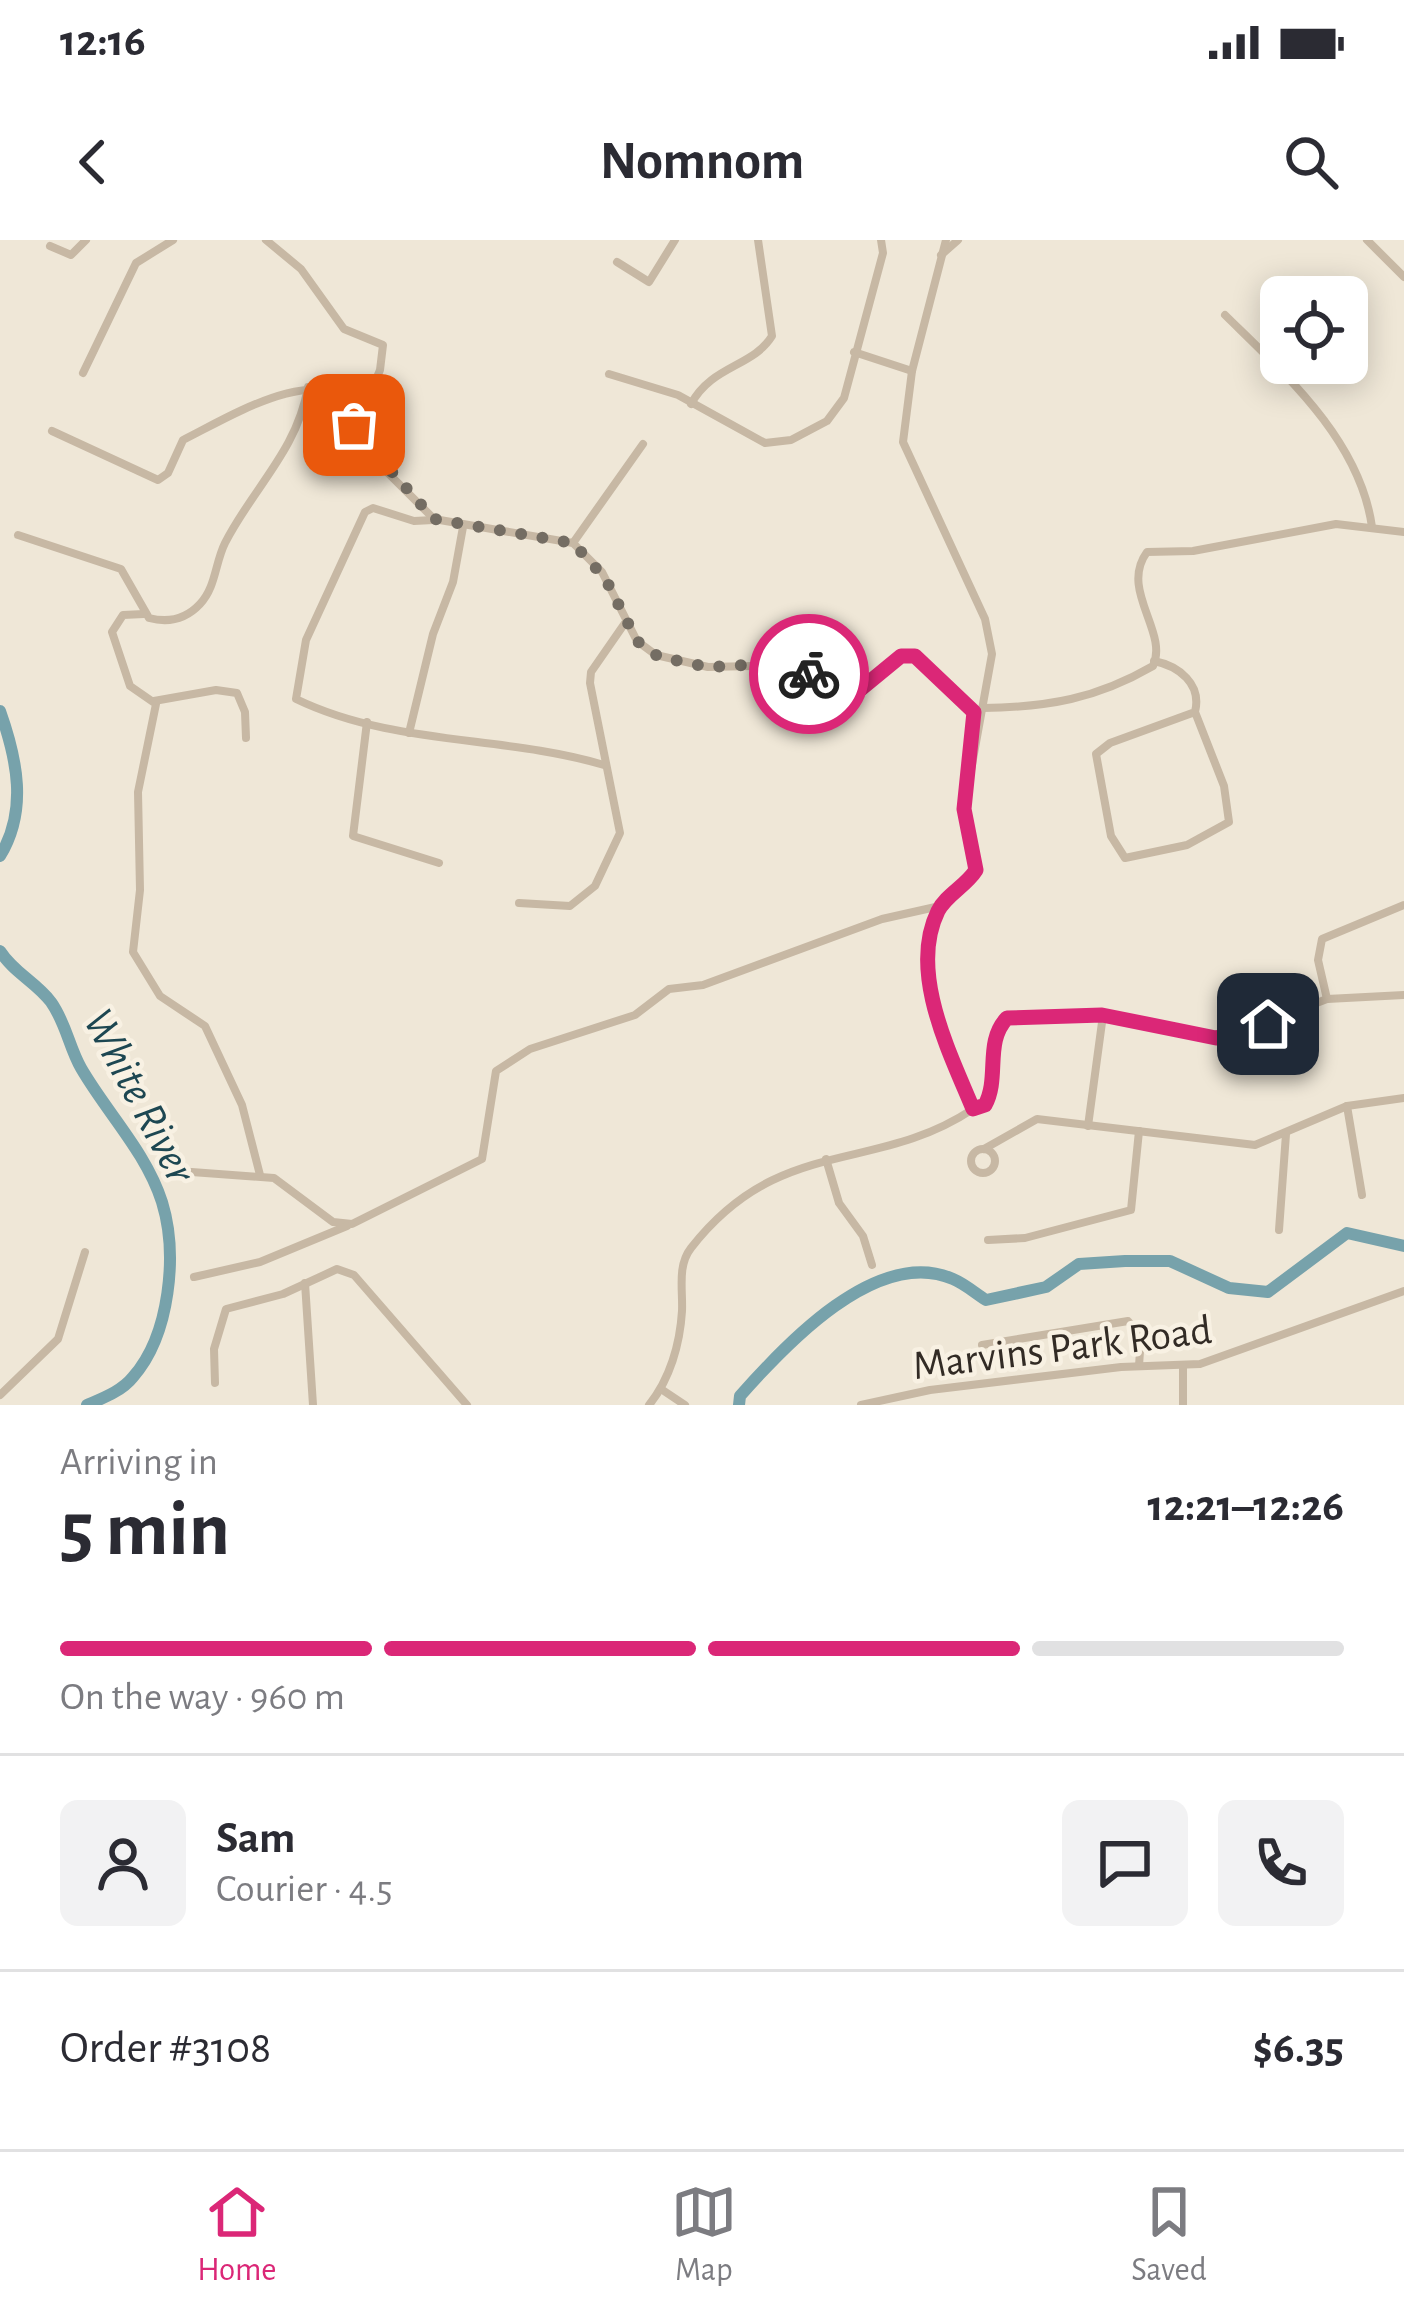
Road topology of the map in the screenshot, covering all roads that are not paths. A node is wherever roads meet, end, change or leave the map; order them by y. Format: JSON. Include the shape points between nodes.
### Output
{"nodes":[{"id":1,"x":86,"y":240,"type":"edge"},
{"id":2,"x":172,"y":240,"type":"edge"},
{"id":3,"x":266,"y":240,"type":"edge"},
{"id":4,"x":675,"y":240,"type":"edge"},
{"id":5,"x":758,"y":240,"type":"edge"},
{"id":6,"x":880,"y":240,"type":"edge"},
{"id":7,"x":946,"y":240,"type":"edge"},
{"id":8,"x":958,"y":240,"type":"edge"},
{"id":9,"x":1366,"y":240,"type":"edge"},
{"id":10,"x":50,"y":246,"type":"dead end"},
{"id":11,"x":940,"y":256,"type":"junction"},
{"id":12,"x":616,"y":262,"type":"dead end"},
{"id":13,"x":1404,"y":277,"type":"edge"},
{"id":14,"x":1225,"y":315,"type":"dead end"},
{"id":15,"x":854,"y":352,"type":"junction"},
{"id":16,"x":912,"y":370,"type":"junction"},
{"id":17,"x":82,"y":373,"type":"dead end"},
{"id":18,"x":609,"y":374,"type":"dead end"},
{"id":19,"x":308,"y":387,"type":"junction"},
{"id":20,"x":691,"y":404,"type":"junction"},
{"id":21,"x":364,"y":406,"type":"junction"},
{"id":22,"x":52,"y":431,"type":"dead end"},
{"id":23,"x":644,"y":444,"type":"dead end"},
{"id":24,"x":434,"y":519,"type":"junction"},
{"id":25,"x":463,"y":527,"type":"junction"},
{"id":26,"x":1372,"y":527,"type":"junction"},
{"id":27,"x":1404,"y":532,"type":"edge"},
{"id":28,"x":18,"y":535,"type":"dead end"},
{"id":29,"x":573,"y":543,"type":"junction"},
{"id":30,"x":144,"y":614,"type":"junction"},
{"id":31,"x":625,"y":623,"type":"junction"},
{"id":32,"x":1154,"y":661,"type":"junction"},
{"id":33,"x":154,"y":701,"type":"junction"},
{"id":34,"x":983,"y":708,"type":"junction"},
{"id":35,"x":1195,"y":712,"type":"junction"},
{"id":36,"x":367,"y":722,"type":"junction"},
{"id":37,"x":977,"y":724,"type":"junction"},
{"id":38,"x":410,"y":733,"type":"junction"},
{"id":39,"x":246,"y":738,"type":"dead end"},
{"id":40,"x":604,"y":766,"type":"junction"},
{"id":41,"x":439,"y":863,"type":"dead end"},
{"id":42,"x":519,"y":903,"type":"dead end"},
{"id":43,"x":941,"y":905,"type":"junction"},
{"id":44,"x":1404,"y":905,"type":"edge"},
{"id":45,"x":1404,"y":995,"type":"edge"},
{"id":46,"x":1327,"y":999,"type":"junction"},
{"id":47,"x":1102,"y":1015,"type":"junction"},
{"id":48,"x":1404,"y":1098,"type":"edge"},
{"id":49,"x":1347,"y":1106,"type":"junction"},
{"id":50,"x":973,"y":1109,"type":"junction"},
{"id":51,"x":1088,"y":1126,"type":"junction"},
{"id":52,"x":1139,"y":1131,"type":"junction"},
{"id":53,"x":1286,"y":1132,"type":"junction"},
{"id":54,"x":988,"y":1152,"type":"dead end"},
{"id":55,"x":826,"y":1159,"type":"junction"},
{"id":56,"x":178,"y":1171,"type":"dead end"},
{"id":57,"x":260,"y":1174,"type":"junction"},
{"id":58,"x":1362,"y":1195,"type":"dead end"},
{"id":59,"x":348,"y":1225,"type":"junction"},
{"id":60,"x":1279,"y":1230,"type":"dead end"},
{"id":61,"x":988,"y":1240,"type":"dead end"},
{"id":62,"x":86,"y":1252,"type":"dead end"},
{"id":63,"x":872,"y":1264,"type":"dead end"},
{"id":64,"x":194,"y":1277,"type":"dead end"},
{"id":65,"x":305,"y":1283,"type":"junction"},
{"id":66,"x":1404,"y":1291,"type":"edge"},
{"id":67,"x":982,"y":1345,"type":"dead end"},
{"id":68,"x":1183,"y":1365,"type":"junction"},
{"id":69,"x":1139,"y":1366,"type":"junction"},
{"id":70,"x":215,"y":1383,"type":"dead end"},
{"id":71,"x":661,"y":1389,"type":"junction"},
{"id":72,"x":0,"y":1394,"type":"edge"},
{"id":73,"x":896,"y":1401,"type":"edge"},
{"id":74,"x":311,"y":1405,"type":"edge"},
{"id":75,"x":328,"y":1405,"type":"edge"},
{"id":76,"x":467,"y":1405,"type":"edge"},
{"id":77,"x":650,"y":1405,"type":"edge"},
{"id":78,"x":685,"y":1405,"type":"edge"},
{"id":79,"x":861,"y":1405,"type":"edge"},
{"id":80,"x":1183,"y":1405,"type":"edge"}],
"edges":[{"from":1,"to":10,"type":"street","via":[[71,255]]},
{"from":2,"to":17,"type":"street","via":[[136,263]]},
{"from":3,"to":21,"type":"street","via":[[309,279],[344,329],[384,346]]},
{"from":4,"to":12,"type":"street","via":[[649,282]]},
{"from":5,"to":20,"type":"street","via":[[772,335],[759,352],[710,378]]},
{"from":6,"to":15,"type":"street","via":[[883,254]]},
{"from":7,"to":11,"type":"street"},
{"from":8,"to":11,"type":"street"},
{"from":9,"to":13,"type":"street"},
{"from":11,"to":16,"type":"street"},
{"from":14,"to":26,"type":"street","via":[[1346,451]]},
{"from":15,"to":16,"type":"street"},
{"from":15,"to":20,"type":"street","via":[[837,409],[790,440],[765,443]]},
{"from":16,"to":34,"type":"street","via":[[905,454],[985,619],[992,653]]},
{"from":18,"to":20,"type":"street"},
{"from":19,"to":21,"type":"street","via":[[334,386]]},
{"from":19,"to":22,"type":"street","via":[[184,440],[158,480]]},
{"from":19,"to":30,"type":"street","via":[[294,437],[227,538],[206,595],[175,620]]},
{"from":21,"to":24,"type":"street","via":[[353,439]]},
{"from":23,"to":29,"type":"street"},
{"from":24,"to":25,"type":"street"},
{"from":24,"to":36,"type":"street","via":[[368,508],[306,640],[296,699]]},
{"from":25,"to":29,"type":"street"},
{"from":25,"to":38,"type":"street"},
{"from":26,"to":27,"type":"street"},
{"from":26,"to":32,"type":"street","via":[[1336,524],[1148,552],[1138,575],[1158,647]]},
{"from":28,"to":30,"type":"street","via":[[121,569]]},
{"from":29,"to":31,"type":"street","via":[[605,578]]},
{"from":30,"to":33,"type":"street","via":[[115,622],[114,647],[130,686]]},
{"from":31,"to":37,"type":"street","via":[[669,661],[792,665],[841,702],[901,656],[915,656]]},
{"from":31,"to":40,"type":"street","via":[[591,672]]},
{"from":32,"to":34,"type":"street","via":[[1099,694],[1057,706]]},
{"from":32,"to":35,"type":"street","via":[[1190,681]]},
{"from":33,"to":39,"type":"street","via":[[237,693]]},
{"from":33,"to":57,"type":"street","via":[[138,792],[133,952],[160,996],[205,1026],[247,1118]]},
{"from":34,"to":37,"type":"street"},
{"from":35,"to":35,"type":"street","via":[[1229,822],[1166,853],[1124,858],[1111,836],[1096,754]]},
{"from":36,"to":38,"type":"street"},
{"from":36,"to":41,"type":"street","via":[[353,836]]},
{"from":37,"to":43,"type":"street","via":[[964,809],[976,870]]},
{"from":38,"to":40,"type":"street"},
{"from":40,"to":42,"type":"street","via":[[620,832],[596,886],[570,906]]},
{"from":43,"to":50,"type":"street","via":[[932,998]]},
{"from":43,"to":59,"type":"street","via":[[703,986],[669,989],[635,1015],[530,1048],[496,1071],[482,1159]]},
{"from":44,"to":46,"type":"street","via":[[1322,939]]},
{"from":45,"to":46,"type":"street"},
{"from":46,"to":47,"type":"street","via":[[1225,1038]]},
{"from":47,"to":50,"type":"street","via":[[1007,1018],[995,1038],[993,1088]]},
{"from":47,"to":51,"type":"street"},
{"from":48,"to":49,"type":"street"},
{"from":49,"to":53,"type":"street"},
{"from":49,"to":58,"type":"street"},
{"from":50,"to":55,"type":"street","via":[[931,1132]]},
{"from":51,"to":52,"type":"street"},
{"from":51,"to":54,"type":"street","via":[[1037,1119]]},
{"from":52,"to":53,"type":"street","via":[[1247,1144]]},
{"from":52,"to":61,"type":"street","via":[[1131,1210]]},
{"from":53,"to":60,"type":"street"},
{"from":55,"to":63,"type":"street"},
{"from":55,"to":71,"type":"street","via":[[755,1186],[690,1250],[679,1335]]},
{"from":56,"to":57,"type":"street"},
{"from":57,"to":59,"type":"street"},
{"from":59,"to":64,"type":"street","via":[[260,1262]]},
{"from":62,"to":72,"type":"street","via":[[58,1339]]},
{"from":65,"to":70,"type":"street","via":[[226,1309]]},
{"from":65,"to":74,"type":"street"},
{"from":65,"to":76,"type":"street","via":[[337,1269],[354,1275]]},
{"from":66,"to":68,"type":"street","name":"Marvins Park Road","via":[[1234,1356]]},
{"from":67,"to":69,"type":"street","via":[[1128,1321],[1141,1336]]},
{"from":68,"to":69,"type":"street","name":"Marvins Park Road"},
{"from":68,"to":80,"type":"street"},
{"from":69,"to":73,"type":"street","name":"Marvins Park Road"},
{"from":71,"to":77,"type":"street"},
{"from":71,"to":78,"type":"street"},
{"from":73,"to":79,"type":"street","name":"Marvins Park Road"},
{"from":74,"to":75,"type":"street"}]}
